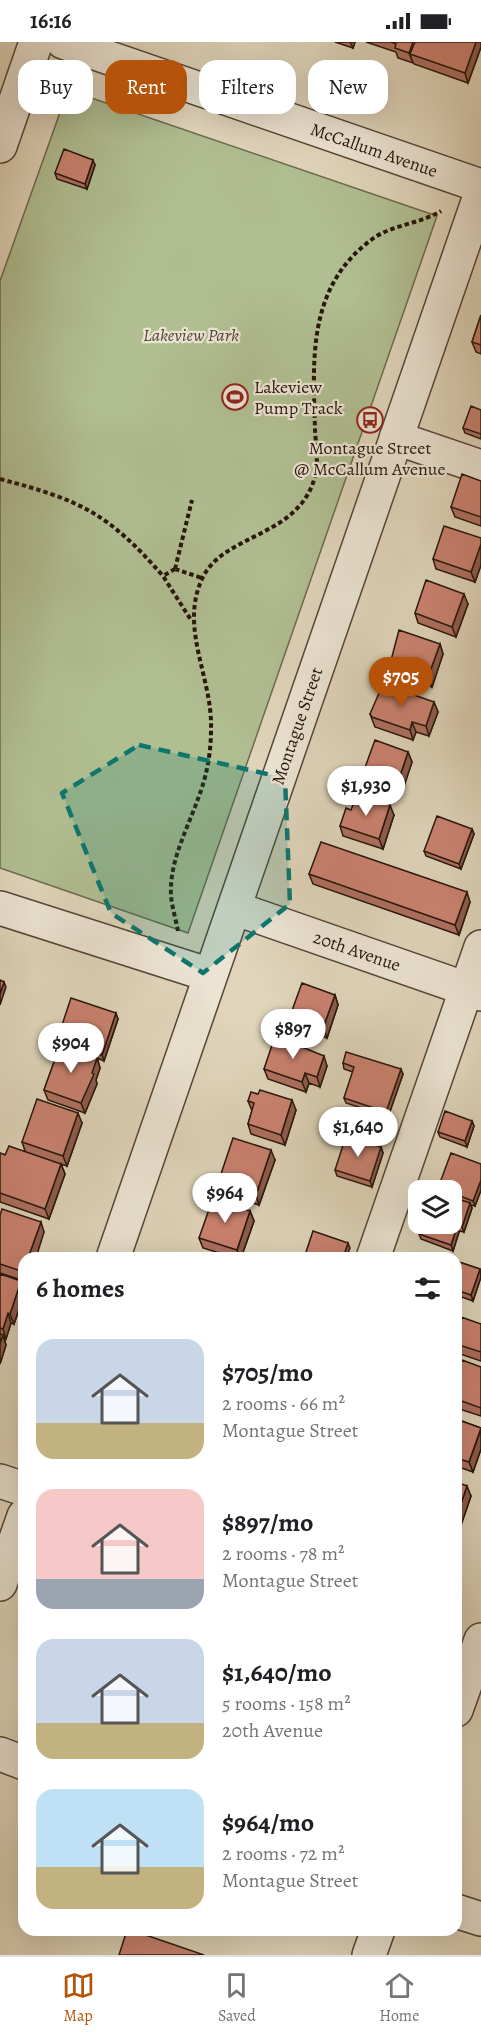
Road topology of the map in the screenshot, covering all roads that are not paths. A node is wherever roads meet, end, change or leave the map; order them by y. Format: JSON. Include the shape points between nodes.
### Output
{"nodes":[{"id":1,"x":36,"y":42,"type":"edge"},
{"id":2,"x":63,"y":42,"type":"edge"},
{"id":3,"x":0,"y":146,"type":"edge"},
{"id":4,"x":481,"y":186,"type":"edge"},
{"id":5,"x":481,"y":193,"type":"edge"},
{"id":6,"x":396,"y":438,"type":"junction"},
{"id":7,"x":481,"y":467,"type":"edge"},
{"id":8,"x":0,"y":908,"type":"edge"},
{"id":9,"x":234,"y":908,"type":"junction"},
{"id":10,"x":481,"y":947,"type":"edge"},
{"id":11,"x":210,"y":975,"type":"junction"},
{"id":12,"x":474,"y":991,"type":"edge"},
{"id":13,"x":115,"y":1252,"type":"edge"},
{"id":14,"x":375,"y":1252,"type":"edge"},
{"id":15,"x":0,"y":1481,"type":"edge"},
{"id":16,"x":18,"y":1487,"type":"edge"},
{"id":17,"x":18,"y":1533,"type":"edge"},
{"id":18,"x":0,"y":1584,"type":"edge"},
{"id":19,"x":481,"y":1640,"type":"edge"},
{"id":20,"x":462,"y":1693,"type":"edge"},
{"id":21,"x":0,"y":1754,"type":"edge"},
{"id":22,"x":18,"y":1760,"type":"edge"},
{"id":23,"x":462,"y":1913,"type":"edge"},
{"id":24,"x":481,"y":1919,"type":"edge"},
{"id":25,"x":376,"y":1936,"type":"edge"},
{"id":26,"x":369,"y":1955,"type":"edge"}],
"edges":[{"from":1,"to":3,"type":"street"},
{"from":2,"to":4,"type":"street","name":"McCallum Avenue"},
{"from":5,"to":6,"type":"street","name":"Montague Street"},
{"from":6,"to":7,"type":"street"},
{"from":6,"to":9,"type":"street","name":"Montague Street"},
{"from":8,"to":11,"type":"street"},
{"from":9,"to":11,"type":"street","name":"Montague Street"},
{"from":9,"to":12,"type":"street","name":"20th Avenue"},
{"from":10,"to":12,"type":"street"},
{"from":11,"to":13,"type":"street","name":"Montague Street"},
{"from":12,"to":14,"type":"street"},
{"from":15,"to":16,"type":"street"},
{"from":17,"to":18,"type":"street"},
{"from":19,"to":20,"type":"street"},
{"from":21,"to":22,"type":"street"},
{"from":23,"to":24,"type":"street"},
{"from":25,"to":26,"type":"street"}]}
